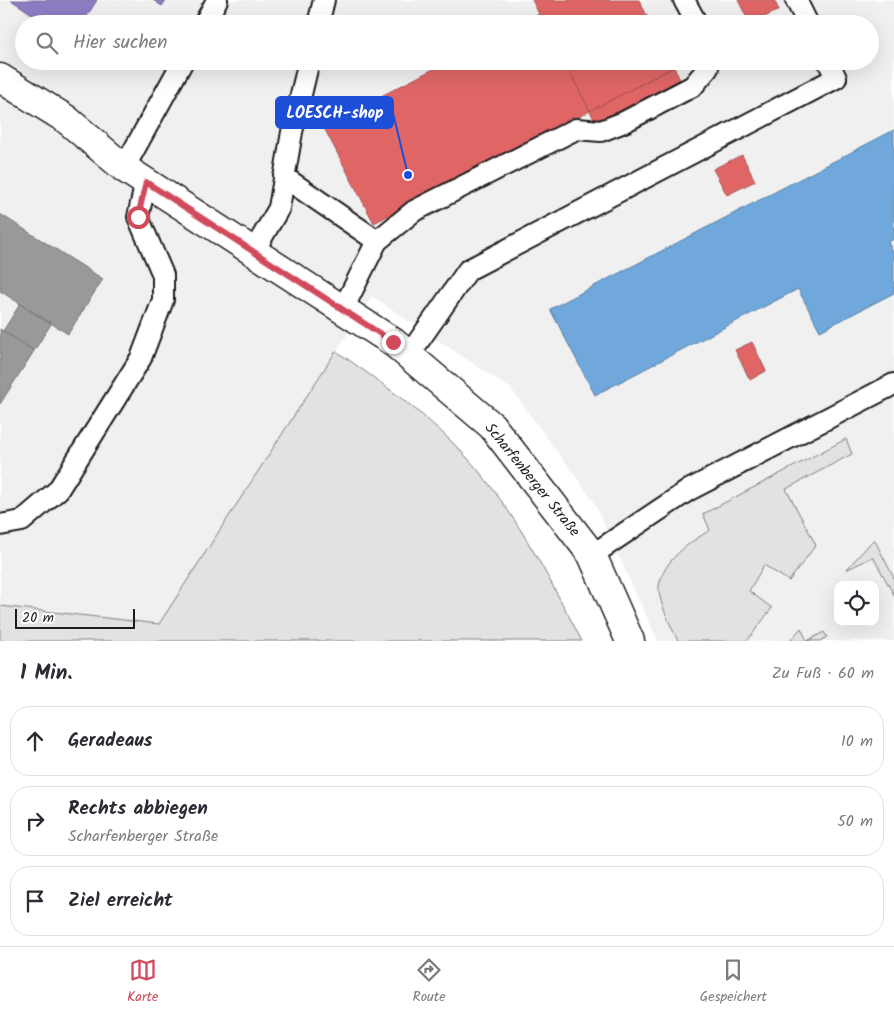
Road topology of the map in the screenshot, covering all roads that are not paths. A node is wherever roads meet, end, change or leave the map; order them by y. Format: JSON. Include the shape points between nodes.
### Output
{"nodes":[{"id":1,"x":217,"y":0,"type":"edge"},
{"id":2,"x":324,"y":0,"type":"edge"},
{"id":3,"x":684,"y":0,"type":"edge"},
{"id":4,"x":796,"y":0,"type":"edge"},
{"id":5,"x":209,"y":15,"type":"edge"},
{"id":6,"x":320,"y":15,"type":"edge"},
{"id":7,"x":692,"y":15,"type":"edge"},
{"id":8,"x":804,"y":15,"type":"edge"},
{"id":9,"x":179,"y":70,"type":"edge"},
{"id":10,"x":307,"y":70,"type":"edge"},
{"id":11,"x":706,"y":70,"type":"edge"},
{"id":12,"x":832,"y":70,"type":"edge"},
{"id":13,"x":0,"y":78,"type":"edge"},
{"id":14,"x":135,"y":175,"type":"junction"},
{"id":15,"x":284,"y":177,"type":"junction"},
{"id":16,"x":377,"y":241,"type":"junction"},
{"id":17,"x":254,"y":251,"type":"junction"},
{"id":18,"x":344,"y":309,"type":"junction"},
{"id":19,"x":409,"y":355,"type":"junction"},
{"id":20,"x":894,"y":384,"type":"edge"},
{"id":21,"x":0,"y":525,"type":"edge"},
{"id":22,"x":592,"y":555,"type":"junction"},
{"id":23,"x":624,"y":639,"type":"edge"}],
"edges":[{"from":1,"to":5,"type":"lane"},
{"from":2,"to":6,"type":"lane"},
{"from":3,"to":7,"type":"lane"},
{"from":4,"to":8,"type":"lane"},
{"from":9,"to":14,"type":"lane"},
{"from":10,"to":15,"type":"lane"},
{"from":11,"to":16,"type":"lane","via":[[693,86],[624,122],[601,131],[576,129],[414,211]]},
{"from":12,"to":19,"type":"lane","via":[[836,78],[468,270]]},
{"from":13,"to":14,"type":"street","name":"Scharfenberger Straße","via":[[66,119]]},
{"from":14,"to":17,"type":"street","name":"Scharfenberger Straße"},
{"from":14,"to":21,"type":"lane","via":[[138,217],[163,275],[163,300],[141,358],[58,490],[22,521]]},
{"from":15,"to":16,"type":"lane"},
{"from":15,"to":17,"type":"lane","via":[[279,208]]},
{"from":16,"to":18,"type":"lane"},
{"from":17,"to":18,"type":"street","name":"Scharfenberger Straße"},
{"from":18,"to":19,"type":"street","name":"Scharfenberger Straße"},
{"from":19,"to":22,"type":"street","name":"Scharfenberger Straße","via":[[492,426]]},
{"from":20,"to":22,"type":"lane","via":[[689,490]]},
{"from":22,"to":23,"type":"street","name":"Scharfenberger Straße"}]}
